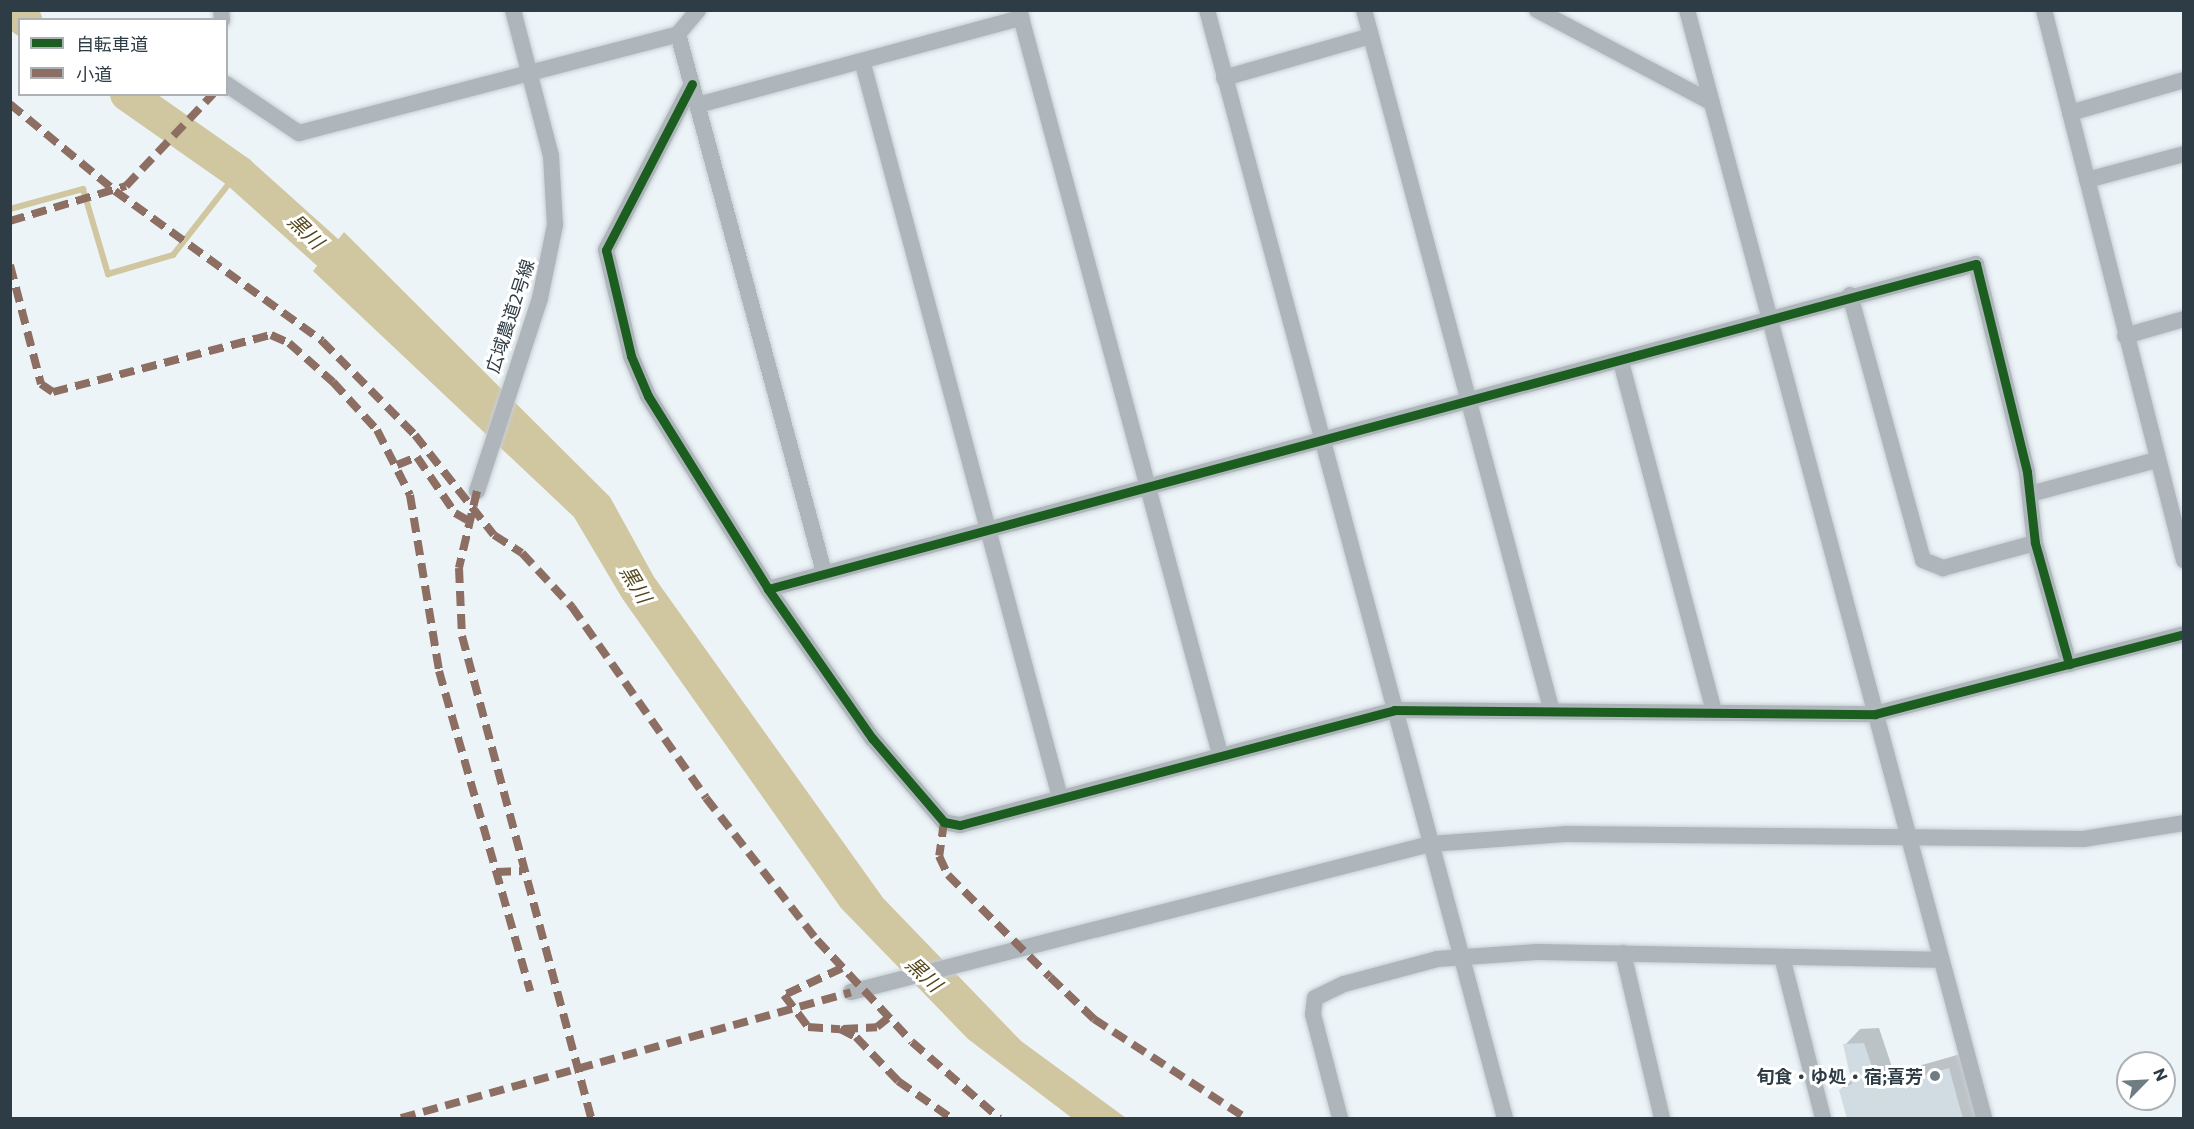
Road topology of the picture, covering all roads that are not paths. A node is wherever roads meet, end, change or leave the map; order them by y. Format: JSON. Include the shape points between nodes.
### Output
{"nodes":[{"id":1,"x":513,"y":10,"type":"edge"},
{"id":2,"x":698,"y":10,"type":"edge"},
{"id":3,"x":1207,"y":10,"type":"edge"},
{"id":4,"x":1364,"y":10,"type":"edge"},
{"id":5,"x":1537,"y":10,"type":"edge"},
{"id":6,"x":1687,"y":10,"type":"edge"},
{"id":7,"x":2044,"y":10,"type":"edge"},
{"id":8,"x":1020,"y":14,"type":"edge"},
{"id":9,"x":678,"y":34,"type":"junction"},
{"id":10,"x":1370,"y":36,"type":"junction"},
{"id":11,"x":863,"y":64,"type":"junction"},
{"id":12,"x":530,"y":74,"type":"junction"},
{"id":13,"x":1224,"y":78,"type":"junction"},
{"id":14,"x":2184,"y":80,"type":"edge"},
{"id":15,"x":692,"y":84,"type":"junction"},
{"id":16,"x":228,"y":85,"type":"edge"},
{"id":17,"x":1711,"y":102,"type":"junction"},
{"id":18,"x":698,"y":105,"type":"junction"},
{"id":19,"x":2070,"y":113,"type":"junction"},
{"id":20,"x":2184,"y":154,"type":"edge"},
{"id":21,"x":2087,"y":180,"type":"junction"},
{"id":22,"x":1850,"y":295,"type":"junction"},
{"id":23,"x":2184,"y":319,"type":"edge"},
{"id":24,"x":1769,"y":320,"type":"junction"},
{"id":25,"x":2125,"y":336,"type":"junction"},
{"id":26,"x":1621,"y":362,"type":"junction"},
{"id":27,"x":1469,"y":400,"type":"junction"},
{"id":28,"x":1324,"y":440,"type":"junction"},
{"id":29,"x":2157,"y":460,"type":"junction"},
{"id":30,"x":1149,"y":486,"type":"junction"},
{"id":31,"x":477,"y":491,"type":"dead end"},
{"id":32,"x":2030,"y":494,"type":"junction"},
{"id":33,"x":986,"y":530,"type":"junction"},
{"id":34,"x":2035,"y":543,"type":"junction"},
{"id":35,"x":2184,"y":560,"type":"edge"},
{"id":36,"x":824,"y":572,"type":"junction"},
{"id":37,"x":768,"y":590,"type":"junction"},
{"id":38,"x":2184,"y":634,"type":"edge"},
{"id":39,"x":2069,"y":664,"type":"junction"},
{"id":40,"x":1551,"y":708,"type":"junction"},
{"id":41,"x":1394,"y":710,"type":"junction"},
{"id":42,"x":1714,"y":711,"type":"junction"},
{"id":43,"x":1875,"y":714,"type":"junction"},
{"id":44,"x":1220,"y":754,"type":"junction"},
{"id":45,"x":1060,"y":797,"type":"junction"},
{"id":46,"x":2184,"y":823,"type":"edge"},
{"id":47,"x":1908,"y":837,"type":"junction"},
{"id":48,"x":1430,"y":844,"type":"junction"},
{"id":49,"x":1623,"y":953,"type":"junction"},
{"id":50,"x":1461,"y":956,"type":"junction"},
{"id":51,"x":1782,"y":957,"type":"junction"},
{"id":52,"x":1941,"y":960,"type":"junction"},
{"id":53,"x":851,"y":992,"type":"dead end"},
{"id":54,"x":1341,"y":1119,"type":"edge"},
{"id":55,"x":1505,"y":1119,"type":"edge"},
{"id":56,"x":1662,"y":1119,"type":"edge"},
{"id":57,"x":1823,"y":1119,"type":"edge"},
{"id":58,"x":1984,"y":1119,"type":"edge"}],
"edges":[{"from":1,"to":12,"type":"street","name":"広域農道2号線"},
{"from":2,"to":9,"type":"street"},
{"from":3,"to":13,"type":"street"},
{"from":4,"to":10,"type":"street"},
{"from":5,"to":17,"type":"street"},
{"from":6,"to":17,"type":"street"},
{"from":7,"to":19,"type":"street"},
{"from":8,"to":11,"type":"street"},
{"from":8,"to":30,"type":"street"},
{"from":9,"to":12,"type":"street"},
{"from":9,"to":15,"type":"street"},
{"from":10,"to":13,"type":"street"},
{"from":10,"to":27,"type":"street"},
{"from":11,"to":18,"type":"street"},
{"from":11,"to":33,"type":"street"},
{"from":12,"to":16,"type":"street","via":[[299,133]]},
{"from":12,"to":31,"type":"street","name":"広域農道2号線","via":[[551,156],[555,225],[540,298],[525,332]]},
{"from":13,"to":28,"type":"street"},
{"from":14,"to":19,"type":"street"},
{"from":15,"to":18,"type":"street"},
{"from":15,"to":37,"type":"street","via":[[615,229],[606,250],[609,271],[648,396]]},
{"from":17,"to":24,"type":"street"},
{"from":18,"to":36,"type":"street"},
{"from":19,"to":21,"type":"street"},
{"from":20,"to":21,"type":"street"},
{"from":21,"to":25,"type":"street"},
{"from":22,"to":24,"type":"street"},
{"from":22,"to":32,"type":"street","via":[[1976,264]]},
{"from":22,"to":34,"type":"street","via":[[1923,560],[1943,568]]},
{"from":23,"to":25,"type":"street"},
{"from":24,"to":26,"type":"street"},
{"from":24,"to":43,"type":"street"},
{"from":25,"to":29,"type":"street"},
{"from":26,"to":27,"type":"street"},
{"from":26,"to":42,"type":"street"},
{"from":27,"to":28,"type":"street"},
{"from":27,"to":40,"type":"street"},
{"from":28,"to":30,"type":"street"},
{"from":28,"to":41,"type":"street"},
{"from":29,"to":32,"type":"street"},
{"from":29,"to":35,"type":"street"},
{"from":30,"to":33,"type":"street"},
{"from":30,"to":44,"type":"street"},
{"from":32,"to":34,"type":"street"},
{"from":33,"to":36,"type":"street"},
{"from":33,"to":45,"type":"street"},
{"from":34,"to":39,"type":"street"},
{"from":36,"to":37,"type":"street"},
{"from":37,"to":45,"type":"street","via":[[872,738],[944,822],[960,825]]},
{"from":38,"to":39,"type":"street"},
{"from":39,"to":43,"type":"street"},
{"from":40,"to":41,"type":"street"},
{"from":40,"to":42,"type":"street"},
{"from":41,"to":44,"type":"street"},
{"from":41,"to":48,"type":"street"},
{"from":42,"to":43,"type":"street"},
{"from":43,"to":47,"type":"street"},
{"from":44,"to":45,"type":"street"},
{"from":46,"to":47,"type":"street","via":[[2103,838]]},
{"from":47,"to":48,"type":"street","via":[[1565,834]]},
{"from":47,"to":52,"type":"street"},
{"from":48,"to":50,"type":"street"},
{"from":48,"to":53,"type":"street"},
{"from":49,"to":50,"type":"street"},
{"from":49,"to":51,"type":"street"},
{"from":49,"to":56,"type":"street"},
{"from":50,"to":54,"type":"street","via":[[1344,984],[1315,999],[1313,1014]]},
{"from":50,"to":55,"type":"street"},
{"from":51,"to":52,"type":"street"},
{"from":51,"to":57,"type":"street"},
{"from":52,"to":58,"type":"street"}]}
